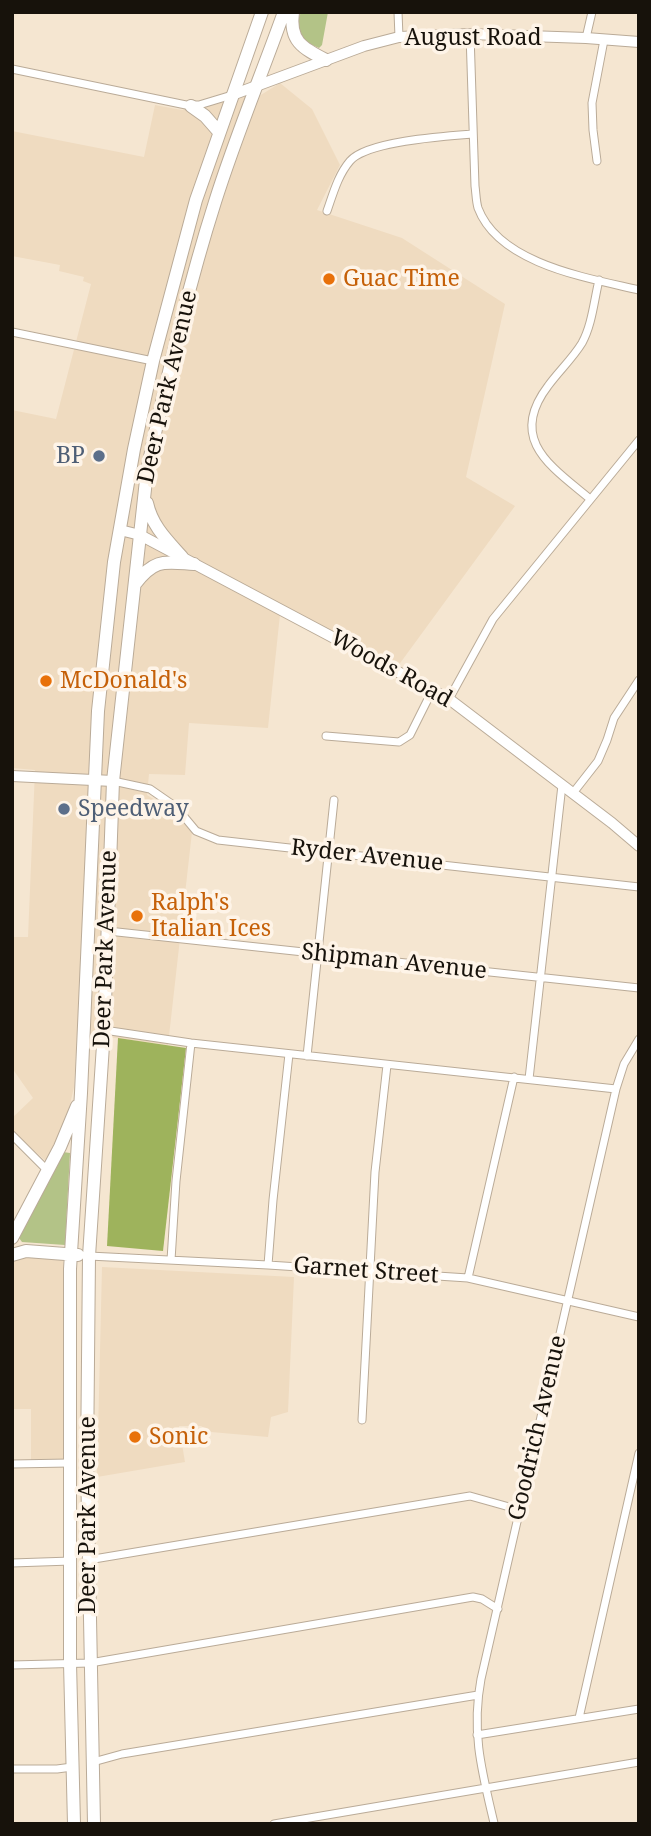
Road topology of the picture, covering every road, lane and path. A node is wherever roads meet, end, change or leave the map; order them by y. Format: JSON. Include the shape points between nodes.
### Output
{"nodes":[{"id":1,"x":262,"y":12,"type":"edge"},
{"id":2,"x":284,"y":12,"type":"edge"},
{"id":3,"x":293,"y":12,"type":"edge"},
{"id":4,"x":398,"y":12,"type":"edge"},
{"id":5,"x":592,"y":12,"type":"edge"},
{"id":6,"x":470,"y":34,"type":"junction"},
{"id":7,"x":398,"y":37,"type":"junction"},
{"id":8,"x":586,"y":38,"type":"junction"},
{"id":9,"x":604,"y":40,"type":"junction"},
{"id":10,"x":639,"y":42,"type":"edge"},
{"id":11,"x":326,"y":60,"type":"junction"},
{"id":12,"x":12,"y":69,"type":"edge"},
{"id":13,"x":256,"y":86,"type":"junction"},
{"id":14,"x":232,"y":94,"type":"junction"},
{"id":15,"x":191,"y":106,"type":"junction"},
{"id":16,"x":219,"y":132,"type":"junction"},
{"id":17,"x":473,"y":134,"type":"junction"},
{"id":18,"x":597,"y":161,"type":"dead end"},
{"id":19,"x":327,"y":211,"type":"dead end"},
{"id":20,"x":599,"y":280,"type":"junction"},
{"id":21,"x":639,"y":290,"type":"edge"},
{"id":22,"x":12,"y":332,"type":"edge"},
{"id":23,"x":153,"y":361,"type":"junction"},
{"id":24,"x":639,"y":440,"type":"edge"},
{"id":25,"x":145,"y":493,"type":"junction"},
{"id":26,"x":590,"y":499,"type":"junction"},
{"id":27,"x":120,"y":530,"type":"junction"},
{"id":28,"x":140,"y":535,"type":"junction"},
{"id":29,"x":188,"y":560,"type":"junction"},
{"id":30,"x":135,"y":584,"type":"junction"},
{"id":31,"x":639,"y":680,"type":"edge"},
{"id":32,"x":432,"y":691,"type":"junction"},
{"id":33,"x":449,"y":699,"type":"junction"},
{"id":34,"x":326,"y":736,"type":"dead end"},
{"id":35,"x":12,"y":776,"type":"edge"},
{"id":36,"x":94,"y":780,"type":"junction"},
{"id":37,"x":113,"y":781,"type":"junction"},
{"id":38,"x":562,"y":785,"type":"junction"},
{"id":39,"x":573,"y":793,"type":"junction"},
{"id":40,"x":334,"y":800,"type":"dead end"},
{"id":41,"x":639,"y":846,"type":"edge"},
{"id":42,"x":329,"y":851,"type":"junction"},
{"id":43,"x":552,"y":877,"type":"junction"},
{"id":44,"x":639,"y":887,"type":"edge"},
{"id":45,"x":108,"y":931,"type":"junction"},
{"id":46,"x":318,"y":954,"type":"junction"},
{"id":47,"x":541,"y":978,"type":"junction"},
{"id":48,"x":639,"y":988,"type":"edge"},
{"id":49,"x":104,"y":1030,"type":"junction"},
{"id":50,"x":639,"y":1039,"type":"edge"},
{"id":51,"x":191,"y":1043,"type":"junction"},
{"id":52,"x":289,"y":1054,"type":"junction"},
{"id":53,"x":307,"y":1056,"type":"junction"},
{"id":54,"x":387,"y":1065,"type":"junction"},
{"id":55,"x":514,"y":1077,"type":"junction"},
{"id":56,"x":530,"y":1079,"type":"junction"},
{"id":57,"x":616,"y":1089,"type":"junction"},
{"id":58,"x":81,"y":1093,"type":"junction"},
{"id":59,"x":12,"y":1135,"type":"edge"},
{"id":60,"x":47,"y":1170,"type":"junction"},
{"id":61,"x":12,"y":1238,"type":"edge"},
{"id":62,"x":70,"y":1254,"type":"junction"},
{"id":63,"x":12,"y":1255,"type":"edge"},
{"id":64,"x":89,"y":1256,"type":"junction"},
{"id":65,"x":171,"y":1260,"type":"junction"},
{"id":66,"x":268,"y":1265,"type":"junction"},
{"id":67,"x":369,"y":1271,"type":"junction"},
{"id":68,"x":468,"y":1278,"type":"junction"},
{"id":69,"x":568,"y":1301,"type":"junction"},
{"id":70,"x":639,"y":1317,"type":"edge"},
{"id":71,"x":362,"y":1420,"type":"dead end"},
{"id":72,"x":639,"y":1453,"type":"edge"},
{"id":73,"x":69,"y":1462,"type":"junction"},
{"id":74,"x":12,"y":1464,"type":"edge"},
{"id":75,"x":520,"y":1510,"type":"junction"},
{"id":76,"x":71,"y":1561,"type":"junction"},
{"id":77,"x":88,"y":1561,"type":"junction"},
{"id":78,"x":12,"y":1563,"type":"edge"},
{"id":79,"x":498,"y":1609,"type":"junction"},
{"id":80,"x":70,"y":1663,"type":"junction"},
{"id":81,"x":90,"y":1663,"type":"junction"},
{"id":82,"x":12,"y":1665,"type":"edge"},
{"id":83,"x":478,"y":1695,"type":"junction"},
{"id":84,"x":639,"y":1709,"type":"edge"},
{"id":85,"x":579,"y":1718,"type":"junction"},
{"id":86,"x":477,"y":1735,"type":"junction"},
{"id":87,"x":93,"y":1762,"type":"junction"},
{"id":88,"x":639,"y":1762,"type":"edge"},
{"id":89,"x":72,"y":1767,"type":"junction"},
{"id":90,"x":12,"y":1769,"type":"edge"},
{"id":91,"x":486,"y":1788,"type":"junction"},
{"id":92,"x":494,"y":1823,"type":"edge"},
{"id":93,"x":74,"y":1824,"type":"edge"},
{"id":94,"x":94,"y":1824,"type":"edge"},
{"id":95,"x":274,"y":1824,"type":"edge"}],
"edges":[{"from":1,"to":14,"type":"main road","name":"Deer Park Avenue"},
{"from":2,"to":13,"type":"main road","name":"Deer Park Avenue"},
{"from":3,"to":11,"type":"main road","via":[[292,28],[299,44]]},
{"from":4,"to":7,"type":"street"},
{"from":5,"to":8,"type":"street"},
{"from":6,"to":7,"type":"street","name":"August Road"},
{"from":6,"to":8,"type":"street","name":"August Road"},
{"from":6,"to":17,"type":"street"},
{"from":7,"to":11,"type":"street","name":"August Road"},
{"from":8,"to":9,"type":"street","name":"August Road"},
{"from":9,"to":10,"type":"street","name":"August Road"},
{"from":9,"to":18,"type":"street","via":[[592,103]]},
{"from":11,"to":13,"type":"street","name":"August Road"},
{"from":12,"to":15,"type":"street"},
{"from":13,"to":14,"type":"street","name":"August Road"},
{"from":13,"to":25,"type":"main road","name":"Deer Park Avenue","via":[[214,203],[188,296]]},
{"from":14,"to":15,"type":"street"},
{"from":14,"to":16,"type":"main road","name":"Deer Park Avenue"},
{"from":15,"to":16,"type":"main road"},
{"from":16,"to":23,"type":"main road","name":"Deer Park Avenue","via":[[188,225]]},
{"from":17,"to":19,"type":"street","via":[[368,150],[352,159],[341,174]]},
{"from":17,"to":20,"type":"street","via":[[475,186],[486,224],[499,238],[538,262]]},
{"from":20,"to":21,"type":"street"},
{"from":20,"to":26,"type":"street","via":[[587,331],[537,402],[532,432],[547,463]]},
{"from":22,"to":23,"type":"street"},
{"from":23,"to":27,"type":"main road","name":"Deer Park Avenue"},
{"from":24,"to":26,"type":"street"},
{"from":25,"to":28,"type":"main road","name":"Deer Park Avenue"},
{"from":25,"to":29,"type":"main road","via":[[156,529]]},
{"from":26,"to":33,"type":"street","via":[[493,619]]},
{"from":27,"to":28,"type":"street","name":"Woods Road"},
{"from":27,"to":36,"type":"main road","name":"Deer Park Avenue"},
{"from":28,"to":29,"type":"street","name":"Woods Road"},
{"from":28,"to":30,"type":"main road","name":"Deer Park Avenue"},
{"from":29,"to":30,"type":"main road","via":[[149,567]]},
{"from":29,"to":32,"type":"street","name":"Woods Road"},
{"from":30,"to":37,"type":"main road","name":"Deer Park Avenue"},
{"from":31,"to":39,"type":"street","via":[[614,718],[598,761]]},
{"from":32,"to":33,"type":"street","name":"Woods Road"},
{"from":32,"to":34,"type":"street","via":[[410,734],[399,742]]},
{"from":33,"to":38,"type":"street","name":"Woods Road"},
{"from":35,"to":36,"type":"street"},
{"from":36,"to":37,"type":"street"},
{"from":36,"to":58,"type":"main road","name":"Deer Park Avenue"},
{"from":37,"to":42,"type":"street","name":"Ryder Avenue","via":[[150,789],[176,807],[196,831],[218,840]]},
{"from":37,"to":45,"type":"main road","name":"Deer Park Avenue"},
{"from":38,"to":39,"type":"street","name":"Woods Road"},
{"from":38,"to":43,"type":"street"},
{"from":39,"to":41,"type":"street","name":"Woods Road"},
{"from":40,"to":42,"type":"street"},
{"from":42,"to":43,"type":"street","name":"Ryder Avenue"},
{"from":42,"to":46,"type":"street"},
{"from":43,"to":44,"type":"street","name":"Ryder Avenue"},
{"from":43,"to":47,"type":"street"},
{"from":45,"to":46,"type":"street","name":"Shipman Avenue"},
{"from":45,"to":49,"type":"main road","name":"Deer Park Avenue"},
{"from":46,"to":47,"type":"street","name":"Shipman Avenue"},
{"from":46,"to":53,"type":"street"},
{"from":47,"to":48,"type":"street","name":"Shipman Avenue"},
{"from":47,"to":56,"type":"street"},
{"from":49,"to":51,"type":"street"},
{"from":49,"to":64,"type":"main road","name":"Deer Park Avenue"},
{"from":50,"to":57,"type":"street","name":"Goodrich Avenue"},
{"from":51,"to":52,"type":"street"},
{"from":51,"to":65,"type":"street"},
{"from":52,"to":53,"type":"street"},
{"from":52,"to":66,"type":"street"},
{"from":53,"to":54,"type":"street"},
{"from":54,"to":55,"type":"street"},
{"from":54,"to":67,"type":"street","via":[[374,1172]]},
{"from":55,"to":56,"type":"street"},
{"from":55,"to":68,"type":"street"},
{"from":56,"to":57,"type":"street"},
{"from":57,"to":69,"type":"street","name":"Goodrich Avenue"},
{"from":58,"to":60,"type":"main road"},
{"from":58,"to":62,"type":"main road","name":"Deer Park Avenue"},
{"from":59,"to":60,"type":"street"},
{"from":60,"to":61,"type":"main road"},
{"from":62,"to":63,"type":"main road","via":[[26,1251]]},
{"from":62,"to":64,"type":"main road"},
{"from":62,"to":73,"type":"main road","name":"Deer Park Avenue"},
{"from":64,"to":65,"type":"street","name":"Garnet Street"},
{"from":64,"to":77,"type":"main road","name":"Deer Park Avenue"},
{"from":65,"to":66,"type":"street","name":"Garnet Street"},
{"from":66,"to":67,"type":"street","name":"Garnet Street"},
{"from":67,"to":68,"type":"street","name":"Garnet Street"},
{"from":67,"to":71,"type":"street"},
{"from":68,"to":69,"type":"street","name":"Garnet Street"},
{"from":69,"to":70,"type":"street","name":"Garnet Street"},
{"from":69,"to":75,"type":"street","name":"Goodrich Avenue"},
{"from":72,"to":85,"type":"street"},
{"from":73,"to":74,"type":"street"},
{"from":73,"to":76,"type":"main road","name":"Deer Park Avenue"},
{"from":75,"to":77,"type":"street","via":[[470,1496]]},
{"from":75,"to":79,"type":"street","name":"Goodrich Avenue"},
{"from":76,"to":78,"type":"street"},
{"from":76,"to":80,"type":"main road","name":"Deer Park Avenue"},
{"from":77,"to":81,"type":"main road","name":"Deer Park Avenue"},
{"from":79,"to":81,"type":"street","via":[[472,1597]]},
{"from":79,"to":83,"type":"street","name":"Goodrich Avenue"},
{"from":80,"to":81,"type":"street"},
{"from":80,"to":82,"type":"street"},
{"from":80,"to":89,"type":"main road","name":"Deer Park Avenue"},
{"from":81,"to":87,"type":"main road","name":"Deer Park Avenue"},
{"from":83,"to":86,"type":"street","name":"Goodrich Avenue"},
{"from":83,"to":87,"type":"street"},
{"from":84,"to":85,"type":"street"},
{"from":85,"to":86,"type":"street"},
{"from":86,"to":91,"type":"street","name":"Goodrich Avenue"},
{"from":87,"to":94,"type":"main road","name":"Deer Park Avenue"},
{"from":88,"to":91,"type":"street"},
{"from":89,"to":90,"type":"street"},
{"from":89,"to":93,"type":"main road","name":"Deer Park Avenue"},
{"from":91,"to":92,"type":"street","name":"Goodrich Avenue"},
{"from":91,"to":95,"type":"street"}]}
